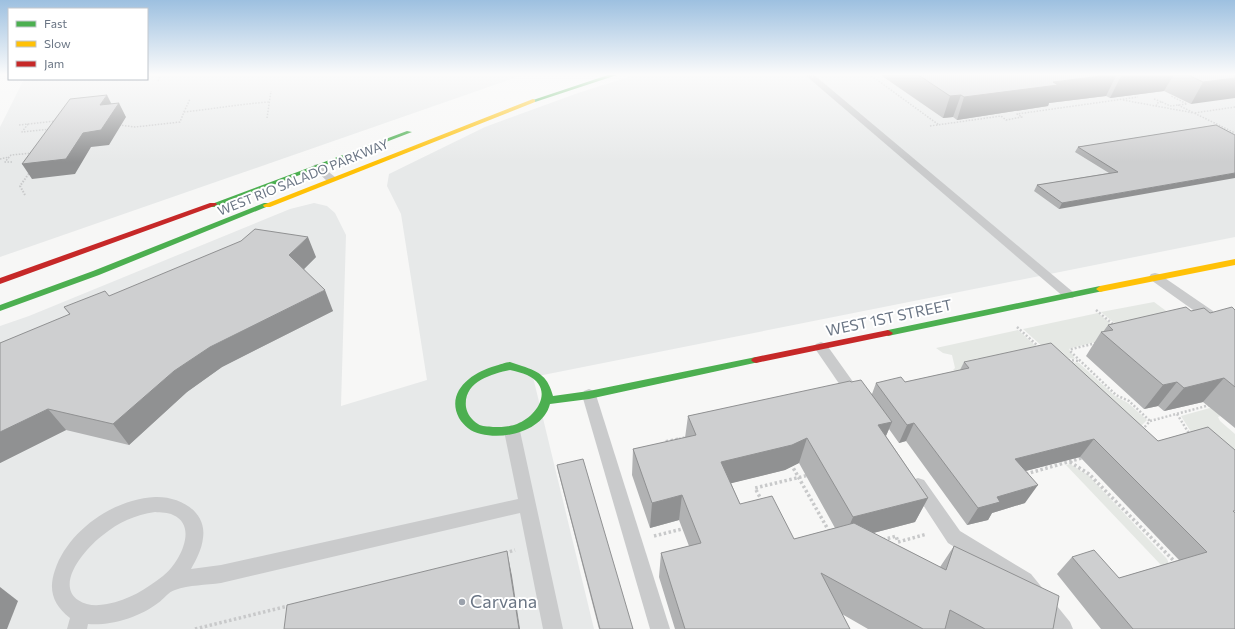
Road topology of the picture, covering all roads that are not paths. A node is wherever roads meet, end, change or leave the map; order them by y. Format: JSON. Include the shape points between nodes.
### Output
{"nodes":[{"id":1,"x":527,"y":103,"type":"edge"},
{"id":2,"x":843,"y":103,"type":"edge"},
{"id":3,"x":416,"y":130,"type":"dead end"},
{"id":4,"x":317,"y":167,"type":"junction"},
{"id":5,"x":331,"y":179,"type":"junction"},
{"id":6,"x":1235,"y":262,"type":"edge"},
{"id":7,"x":1155,"y":277,"type":"junction"},
{"id":8,"x":0,"y":281,"type":"edge"},
{"id":9,"x":1069,"y":295,"type":"junction"},
{"id":10,"x":0,"y":308,"type":"edge"},
{"id":11,"x":1208,"y":314,"type":"edge"},
{"id":12,"x":821,"y":347,"type":"junction"},
{"id":13,"x":589,"y":395,"type":"junction"},
{"id":14,"x":548,"y":400,"type":"junction"},
{"id":15,"x":865,"y":410,"type":"edge"},
{"id":16,"x":512,"y":430,"type":"junction"},
{"id":17,"x":909,"y":472,"type":"edge"},
{"id":18,"x":528,"y":504,"type":"junction"},
{"id":19,"x":170,"y":582,"type":"junction"},
{"id":20,"x":79,"y":622,"type":"edge"},
{"id":21,"x":553,"y":629,"type":"edge"},
{"id":22,"x":660,"y":629,"type":"edge"},
{"id":23,"x":1063,"y":629,"type":"edge"}],
"edges":[{"from":1,"to":5,"type":"main road","name":"WEST RIO SALADO PARKWAY"},
{"from":2,"to":9,"type":"lane"},
{"from":3,"to":4,"type":"main road","name":"WEST RIO SALADO PARKWAY"},
{"from":4,"to":5,"type":"lane"},
{"from":4,"to":8,"type":"main road","name":"WEST RIO SALADO PARKWAY"},
{"from":5,"to":10,"type":"main road","name":"WEST RIO SALADO PARKWAY","via":[[96,274]]},
{"from":6,"to":7,"type":"main road","name":"WEST 1ST STREET"},
{"from":7,"to":9,"type":"main road","name":"WEST 1ST STREET"},
{"from":7,"to":11,"type":"lane"},
{"from":9,"to":12,"type":"main road","name":"WEST 1ST STREET"},
{"from":12,"to":13,"type":"main road","name":"WEST 1ST STREET"},
{"from":12,"to":15,"type":"lane"},
{"from":13,"to":14,"type":"main road","name":"WEST 1ST STREET"},
{"from":13,"to":22,"type":"lane"},
{"from":14,"to":16,"type":"main road","via":[[534,421]]},
{"from":14,"to":16,"type":"main road","via":[[547,389],[542,379],[534,372],[522,368],[496,367],[472,379],[459,399],[460,410],[466,420],[476,428],[490,432]]},
{"from":16,"to":18,"type":"lane"},
{"from":17,"to":23,"type":"lane","via":[[954,537],[1024,580]]},
{"from":18,"to":19,"type":"lane","via":[[221,574]]},
{"from":18,"to":21,"type":"lane"},
{"from":19,"to":20,"type":"lane","via":[[149,598],[126,610]]},
{"from":19,"to":20,"type":"lane","via":[[185,564],[194,546],[195,529],[190,517],[179,508],[163,505],[144,506],[123,513],[103,524],[84,540],[70,558],[62,576],[61,593]]}]}
